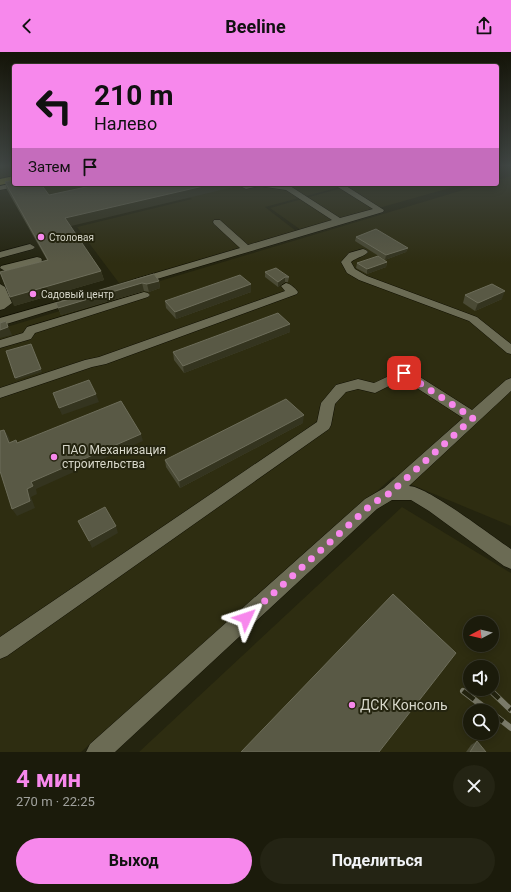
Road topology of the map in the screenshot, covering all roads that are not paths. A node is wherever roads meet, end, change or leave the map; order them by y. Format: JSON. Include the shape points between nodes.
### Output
{"nodes":[{"id":1,"x":304,"y":198,"type":"edge"},
{"id":2,"x":360,"y":198,"type":"edge"},
{"id":3,"x":339,"y":221,"type":"junction"},
{"id":4,"x":217,"y":222,"type":"dead end"},
{"id":5,"x":0,"y":247,"type":"edge"},
{"id":6,"x":247,"y":249,"type":"junction"},
{"id":7,"x":363,"y":252,"type":"dead end"},
{"id":8,"x":33,"y":253,"type":"junction"},
{"id":9,"x":2,"y":280,"type":"edge"},
{"id":10,"x":128,"y":284,"type":"edge"},
{"id":11,"x":286,"y":286,"type":"dead end"},
{"id":12,"x":144,"y":295,"type":"dead end"},
{"id":13,"x":83,"y":297,"type":"edge"},
{"id":14,"x":0,"y":322,"type":"edge"},
{"id":15,"x":0,"y":344,"type":"edge"},
{"id":16,"x":511,"y":350,"type":"edge"},
{"id":17,"x":511,"y":383,"type":"edge"},
{"id":18,"x":0,"y":393,"type":"edge"},
{"id":19,"x":473,"y":418,"type":"junction"},
{"id":20,"x":390,"y":493,"type":"junction"},
{"id":21,"x":511,"y":560,"type":"edge"},
{"id":22,"x":0,"y":649,"type":"edge"},
{"id":23,"x":98,"y":752,"type":"edge"}],
"edges":[{"from":1,"to":3,"type":"lane"},
{"from":2,"to":3,"type":"lane","via":[[380,210]]},
{"from":3,"to":6,"type":"lane"},
{"from":4,"to":6,"type":"lane"},
{"from":5,"to":8,"type":"lane"},
{"from":6,"to":10,"type":"lane"},
{"from":7,"to":16,"type":"lane","via":[[353,255],[346,262],[351,271],[363,278],[474,319]]},
{"from":8,"to":9,"type":"lane"},
{"from":8,"to":9,"type":"lane"},
{"from":11,"to":18,"type":"lane","via":[[293,292],[101,361]]},
{"from":12,"to":15,"type":"lane","via":[[31,330],[27,336]]},
{"from":13,"to":14,"type":"lane"},
{"from":17,"to":19,"type":"lane"},
{"from":19,"to":20,"type":"lane"},
{"from":19,"to":22,"type":"lane","via":[[404,373],[376,388],[358,384],[340,388],[328,403],[324,425]]},
{"from":20,"to":21,"type":"lane","via":[[413,493]]},
{"from":20,"to":23,"type":"lane","via":[[372,504]]}]}
